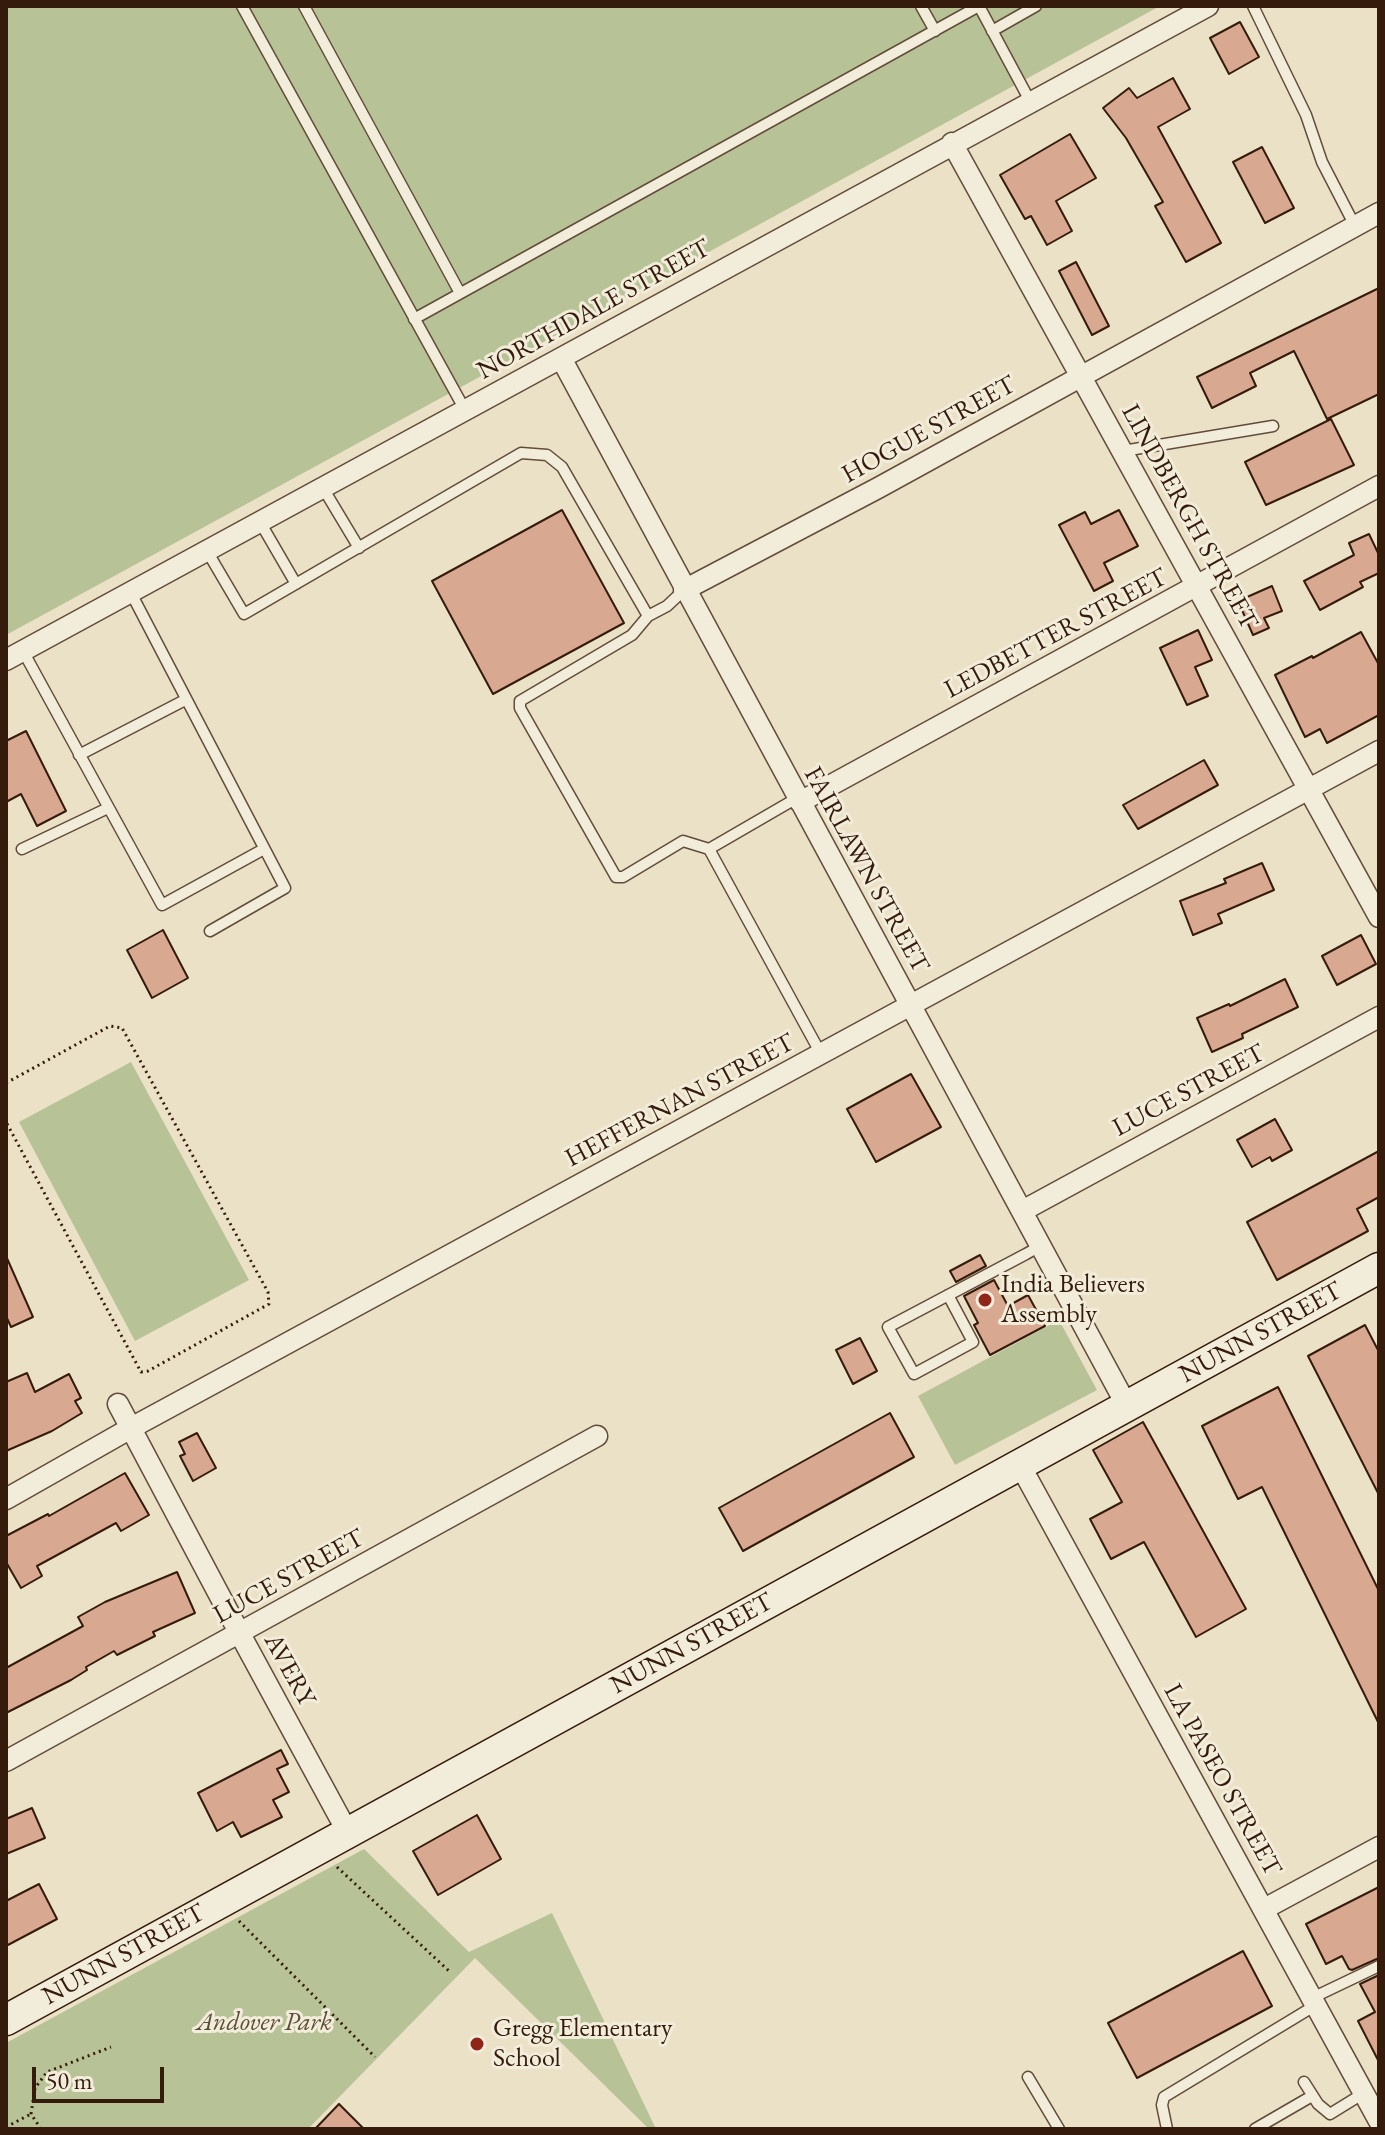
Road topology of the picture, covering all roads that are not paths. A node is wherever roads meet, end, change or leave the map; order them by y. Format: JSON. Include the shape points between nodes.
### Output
{"nodes":[{"id":1,"x":242,"y":6,"type":"edge"},
{"id":2,"x":304,"y":6,"type":"edge"},
{"id":3,"x":921,"y":6,"type":"edge"},
{"id":4,"x":979,"y":6,"type":"edge"},
{"id":5,"x":1036,"y":6,"type":"edge"},
{"id":6,"x":1208,"y":6,"type":"edge"},
{"id":7,"x":1253,"y":6,"type":"edge"},
{"id":8,"x":935,"y":31,"type":"junction"},
{"id":9,"x":992,"y":31,"type":"junction"},
{"id":10,"x":1030,"y":101,"type":"junction"},
{"id":11,"x":952,"y":143,"type":"junction"},
{"id":12,"x":1379,"y":213,"type":"edge"},
{"id":13,"x":1355,"y":226,"type":"junction"},
{"id":14,"x":460,"y":293,"type":"junction"},
{"id":15,"x":414,"y":319,"type":"junction"},
{"id":16,"x":561,"y":358,"type":"junction"},
{"id":17,"x":1082,"y":376,"type":"junction"},
{"id":18,"x":465,"y":410,"type":"junction"},
{"id":19,"x":1273,"y":426,"type":"dead end"},
{"id":20,"x":1123,"y":451,"type":"junction"},
{"id":21,"x":1379,"y":486,"type":"edge"},
{"id":22,"x":323,"y":488,"type":"junction"},
{"id":23,"x":260,"y":522,"type":"junction"},
{"id":24,"x":359,"y":548,"type":"junction"},
{"id":25,"x":207,"y":551,"type":"junction"},
{"id":26,"x":296,"y":584,"type":"junction"},
{"id":27,"x":1198,"y":586,"type":"junction"},
{"id":28,"x":684,"y":590,"type":"junction"},
{"id":29,"x":131,"y":593,"type":"junction"},
{"id":30,"x":648,"y":616,"type":"junction"},
{"id":31,"x":14,"y":656,"type":"edge"},
{"id":32,"x":185,"y":700,"type":"junction"},
{"id":33,"x":1379,"y":751,"type":"edge"},
{"id":34,"x":79,"y":755,"type":"junction"},
{"id":35,"x":1308,"y":790,"type":"junction"},
{"id":36,"x":798,"y":800,"type":"junction"},
{"id":37,"x":108,"y":808,"type":"junction"},
{"id":38,"x":22,"y":849,"type":"dead end"},
{"id":39,"x":264,"y":849,"type":"junction"},
{"id":40,"x":709,"y":849,"type":"junction"},
{"id":41,"x":1379,"y":917,"type":"edge"},
{"id":42,"x":210,"y":931,"type":"dead end"},
{"id":43,"x":910,"y":1005,"type":"junction"},
{"id":44,"x":1379,"y":1017,"type":"edge"},
{"id":45,"x":821,"y":1054,"type":"junction"},
{"id":46,"x":1024,"y":1210,"type":"junction"},
{"id":47,"x":1042,"y":1245,"type":"junction"},
{"id":48,"x":1379,"y":1268,"type":"edge"},
{"id":49,"x":948,"y":1295,"type":"junction"},
{"id":50,"x":118,"y":1404,"type":"dead end"},
{"id":51,"x":1127,"y":1406,"type":"junction"},
{"id":52,"x":131,"y":1428,"type":"junction"},
{"id":53,"x":597,"y":1436,"type":"dead end"},
{"id":54,"x":1020,"y":1465,"type":"junction"},
{"id":55,"x":6,"y":1499,"type":"edge"},
{"id":56,"x":240,"y":1634,"type":"junction"},
{"id":57,"x":6,"y":1761,"type":"edge"},
{"id":58,"x":348,"y":1833,"type":"junction"},
{"id":59,"x":1379,"y":1847,"type":"edge"},
{"id":60,"x":1264,"y":1909,"type":"junction"},
{"id":61,"x":1379,"y":1966,"type":"edge"},
{"id":62,"x":1314,"y":2002,"type":"junction"},
{"id":63,"x":6,"y":2020,"type":"edge"},
{"id":64,"x":1028,"y":2077,"type":"dead end"},
{"id":65,"x":1304,"y":2082,"type":"dead end"},
{"id":66,"x":1364,"y":2093,"type":"junction"},
{"id":67,"x":1312,"y":2096,"type":"junction"},
{"id":68,"x":1379,"y":2121,"type":"edge"},
{"id":69,"x":1059,"y":2129,"type":"edge"},
{"id":70,"x":1167,"y":2129,"type":"edge"},
{"id":71,"x":1255,"y":2129,"type":"edge"}],
"edges":[{"from":1,"to":15,"type":"lane"},
{"from":2,"to":14,"type":"lane"},
{"from":3,"to":8,"type":"lane"},
{"from":4,"to":8,"type":"lane"},
{"from":4,"to":9,"type":"lane"},
{"from":5,"to":9,"type":"lane"},
{"from":6,"to":10,"type":"street","name":"NORTHDALE STREET"},
{"from":7,"to":13,"type":"lane"},
{"from":8,"to":14,"type":"lane"},
{"from":9,"to":10,"type":"lane"},
{"from":10,"to":11,"type":"street","name":"NORTHDALE STREET"},
{"from":11,"to":16,"type":"street","name":"NORTHDALE STREET"},
{"from":11,"to":17,"type":"street","name":"LINDBERGH STREET"},
{"from":12,"to":13,"type":"street","name":"HOGUE STREET"},
{"from":13,"to":17,"type":"street","name":"HOGUE STREET"},
{"from":14,"to":15,"type":"lane"},
{"from":15,"to":18,"type":"lane"},
{"from":16,"to":18,"type":"street","name":"NORTHDALE STREET"},
{"from":16,"to":28,"type":"street","name":"FAIRLAWN STREET"},
{"from":17,"to":20,"type":"street","name":"LINDBERGH STREET"},
{"from":17,"to":28,"type":"street","name":"HOGUE STREET"},
{"from":18,"to":22,"type":"street","name":"NORTHDALE STREET"},
{"from":19,"to":20,"type":"lane"},
{"from":20,"to":27,"type":"street","name":"LINDBERGH STREET"},
{"from":21,"to":27,"type":"street","name":"LEDBETTER STREET"},
{"from":22,"to":23,"type":"street","name":"NORTHDALE STREET"},
{"from":22,"to":24,"type":"lane"},
{"from":23,"to":25,"type":"street","name":"NORTHDALE STREET"},
{"from":23,"to":26,"type":"lane"},
{"from":24,"to":26,"type":"lane"},
{"from":24,"to":30,"type":"lane","via":[[521,453],[547,455],[562,467]]},
{"from":25,"to":26,"type":"lane","via":[[244,614]]},
{"from":25,"to":29,"type":"street","name":"NORTHDALE STREET"},
{"from":27,"to":35,"type":"street","name":"LINDBERGH STREET"},
{"from":27,"to":36,"type":"street","name":"LEDBETTER STREET"},
{"from":28,"to":30,"type":"lane","name":"HOGUE STREET"},
{"from":28,"to":36,"type":"street","name":"FAIRLAWN STREET"},
{"from":29,"to":31,"type":"street","name":"NORTHDALE STREET"},
{"from":29,"to":32,"type":"lane"},
{"from":30,"to":40,"type":"lane","name":"HOGUE STREET","via":[[632,635],[520,701],[520,708],[616,877],[683,841]]},
{"from":31,"to":34,"type":"lane"},
{"from":32,"to":34,"type":"lane"},
{"from":32,"to":39,"type":"lane"},
{"from":33,"to":35,"type":"street","name":"HEFFERNAN STREET"},
{"from":34,"to":37,"type":"lane"},
{"from":35,"to":41,"type":"street","name":"LINDBERGH STREET"},
{"from":35,"to":43,"type":"street","name":"HEFFERNAN STREET"},
{"from":36,"to":40,"type":"lane"},
{"from":36,"to":43,"type":"street","name":"FAIRLAWN STREET"},
{"from":37,"to":38,"type":"lane"},
{"from":37,"to":39,"type":"lane","via":[[162,905]]},
{"from":39,"to":42,"type":"lane","via":[[285,888]]},
{"from":40,"to":45,"type":"lane"},
{"from":43,"to":45,"type":"street","name":"HEFFERNAN STREET"},
{"from":43,"to":46,"type":"street","name":"FAIRLAWN STREET"},
{"from":44,"to":46,"type":"street","name":"LUCE STREET"},
{"from":45,"to":52,"type":"street","name":"HEFFERNAN STREET"},
{"from":46,"to":47,"type":"street","name":"FAIRLAWN STREET"},
{"from":47,"to":49,"type":"lane"},
{"from":47,"to":51,"type":"street","name":"FAIRLAWN STREET"},
{"from":48,"to":51,"type":"street","name":"NUNN STREET"},
{"from":49,"to":49,"type":"lane","via":[[888,1327],[914,1374],[973,1342]]},
{"from":50,"to":52,"type":"street","name":"AVERY"},
{"from":51,"to":54,"type":"street","name":"NUNN STREET"},
{"from":52,"to":55,"type":"street","name":"HEFFERNAN STREET"},
{"from":52,"to":56,"type":"street","name":"AVERY"},
{"from":53,"to":56,"type":"street","name":"LUCE STREET"},
{"from":54,"to":58,"type":"street","name":"NUNN STREET"},
{"from":54,"to":60,"type":"street","name":"LA PASEO STREET"},
{"from":56,"to":57,"type":"street","name":"LUCE STREET"},
{"from":56,"to":58,"type":"street","name":"AVERY"},
{"from":58,"to":63,"type":"street","name":"NUNN STREET"},
{"from":59,"to":60,"type":"street"},
{"from":60,"to":62,"type":"street","name":"LA PASEO STREET"},
{"from":61,"to":62,"type":"lane"},
{"from":62,"to":66,"type":"street","name":"LA PASEO STREET"},
{"from":62,"to":70,"type":"lane","via":[[1164,2097]]},
{"from":64,"to":69,"type":"lane"},
{"from":65,"to":67,"type":"lane"},
{"from":66,"to":67,"type":"lane","via":[[1330,2114]]},
{"from":66,"to":68,"type":"street","name":"LA PASEO STREET"},
{"from":67,"to":71,"type":"lane"}]}
